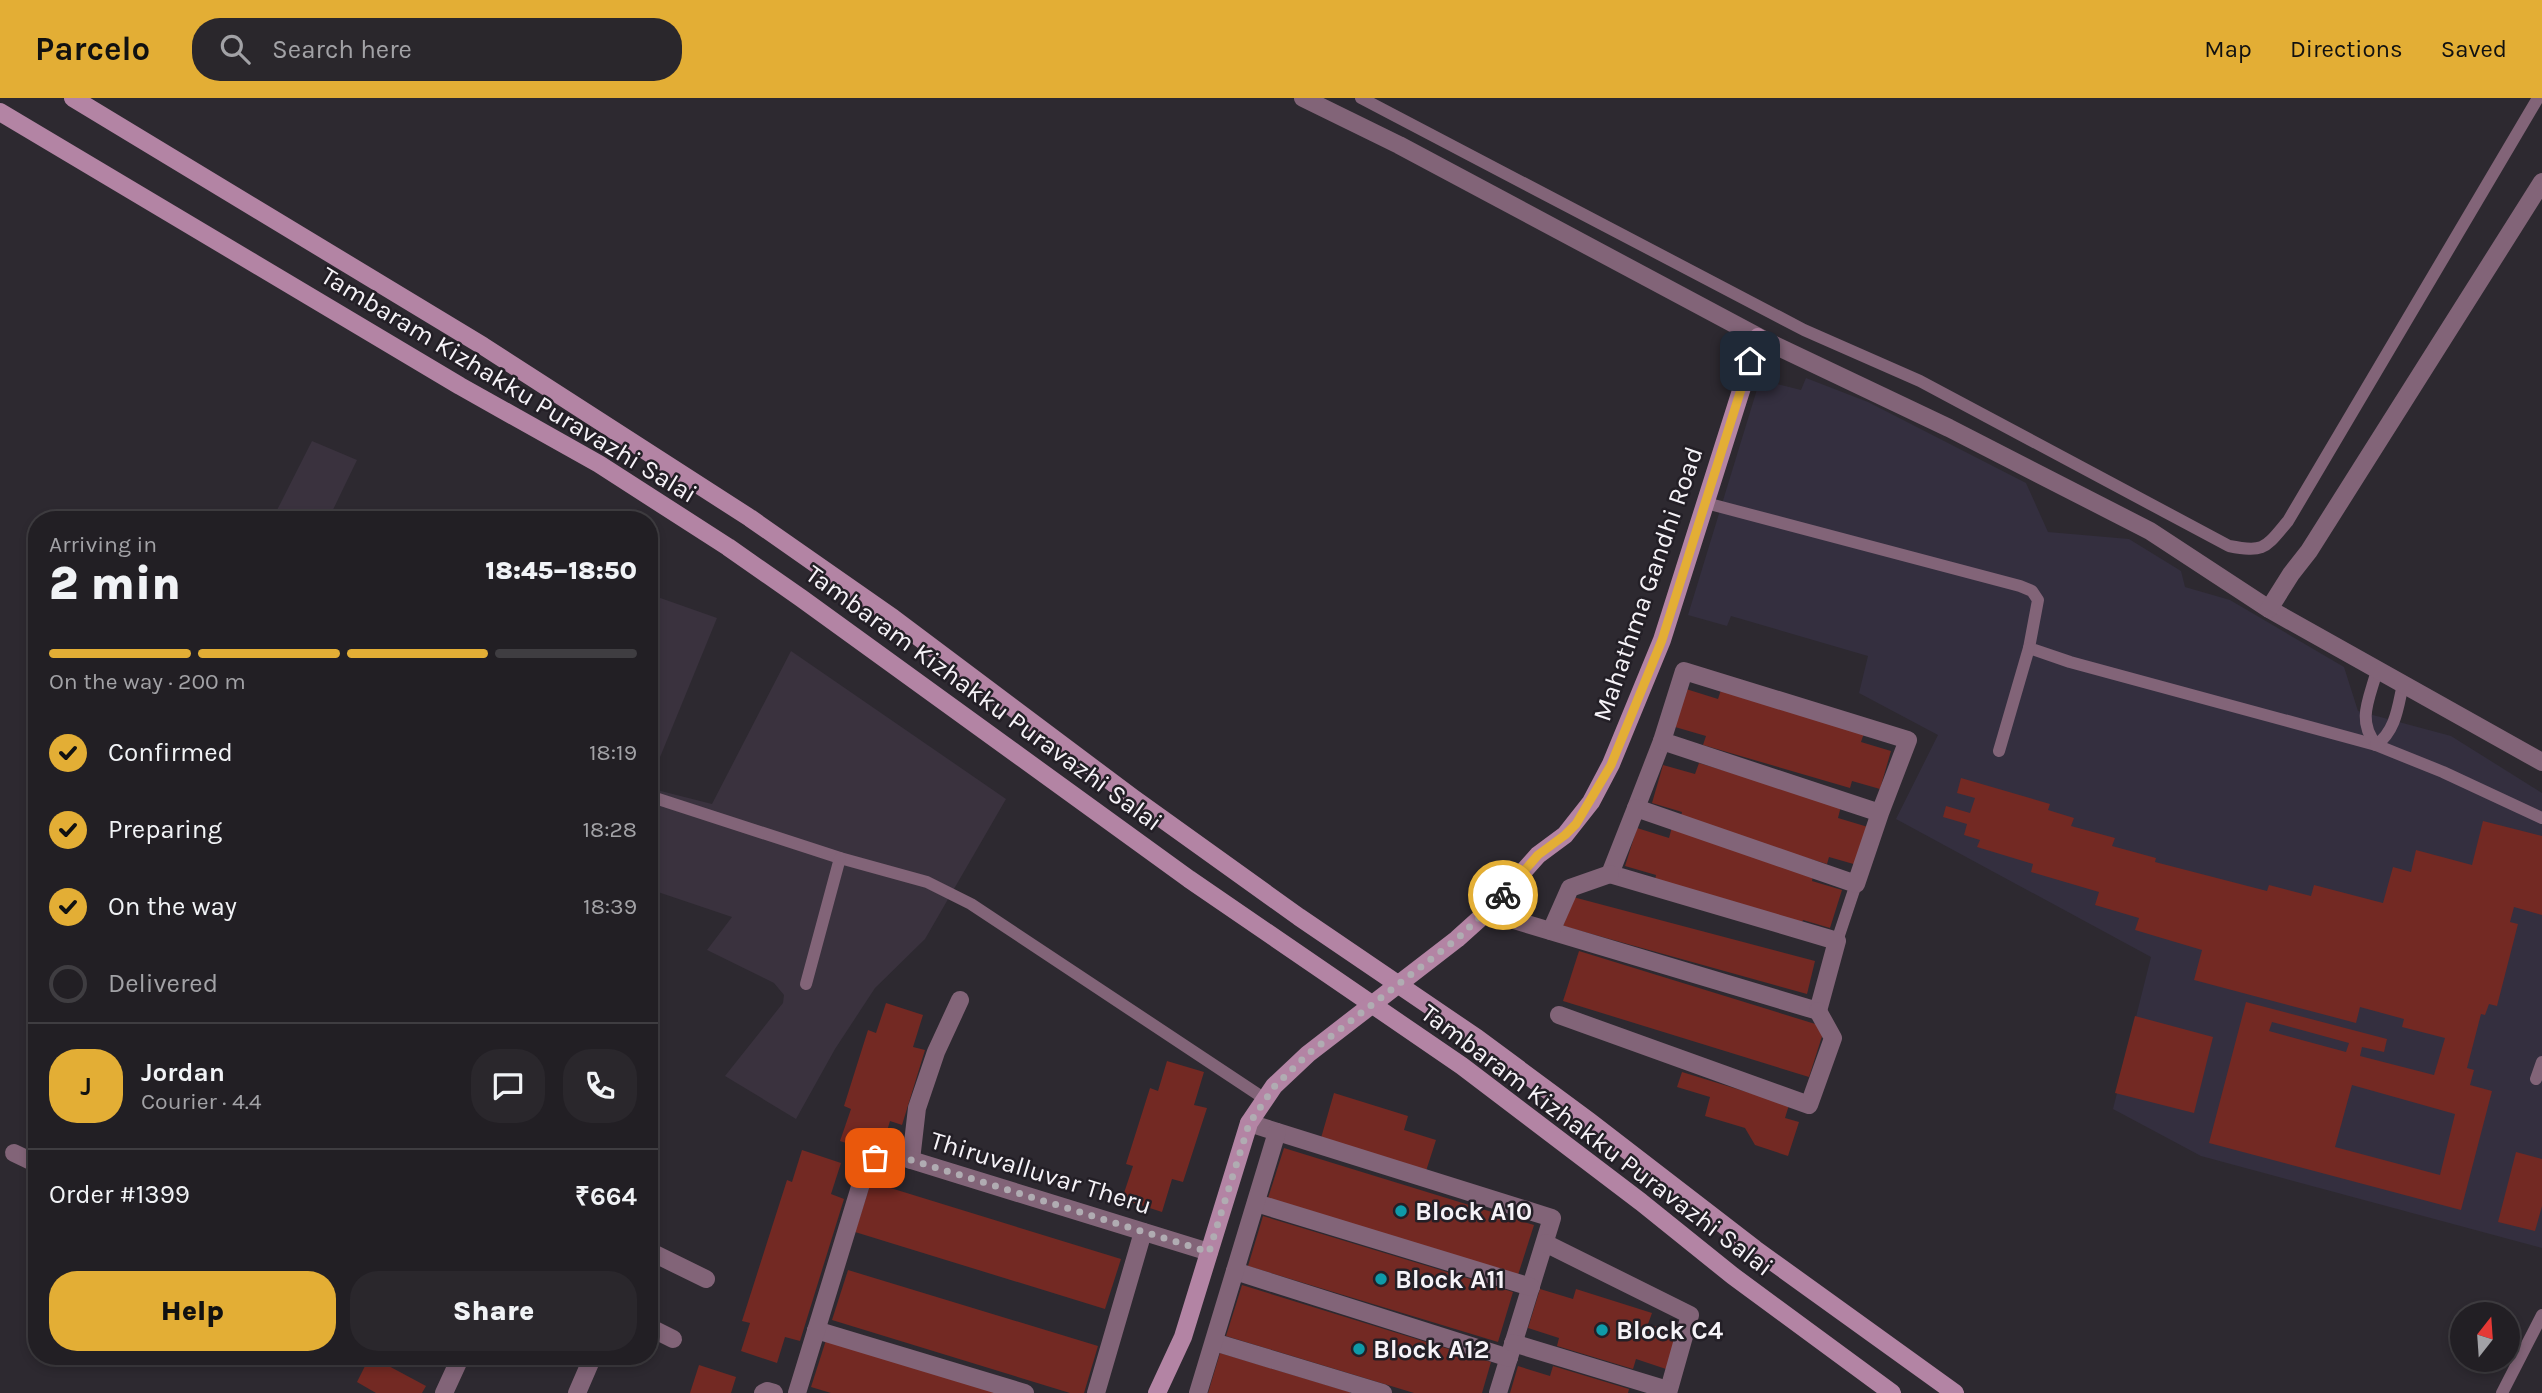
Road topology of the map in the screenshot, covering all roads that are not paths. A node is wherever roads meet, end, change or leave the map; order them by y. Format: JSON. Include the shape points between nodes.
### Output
{"nodes":[{"id":1,"x":73,"y":98,"type":"edge"},
{"id":2,"x":1303,"y":98,"type":"edge"},
{"id":3,"x":1361,"y":98,"type":"edge"},
{"id":4,"x":2538,"y":98,"type":"edge"},
{"id":5,"x":0,"y":113,"type":"edge"},
{"id":6,"x":2542,"y":182,"type":"edge"},
{"id":7,"x":1758,"y":337,"type":"junction"},
{"id":8,"x":1706,"y":503,"type":"junction"},
{"id":9,"x":2269,"y":609,"type":"junction"},
{"id":10,"x":2029,"y":648,"type":"junction"},
{"id":11,"x":2377,"y":670,"type":"junction"},
{"id":12,"x":2403,"y":684,"type":"junction"},
{"id":13,"x":1661,"y":741,"type":"junction"},
{"id":14,"x":2376,"y":745,"type":"junction"},
{"id":15,"x":1999,"y":751,"type":"dead end"},
{"id":16,"x":2542,"y":762,"type":"edge"},
{"id":17,"x":658,"y":799,"type":"edge"},
{"id":18,"x":1636,"y":808,"type":"junction"},
{"id":19,"x":1880,"y":813,"type":"junction"},
{"id":20,"x":2542,"y":818,"type":"edge"},
{"id":21,"x":840,"y":858,"type":"junction"},
{"id":22,"x":1609,"y":874,"type":"junction"},
{"id":23,"x":1856,"y":884,"type":"junction"},
{"id":24,"x":1487,"y":912,"type":"junction"},
{"id":25,"x":1551,"y":931,"type":"junction"},
{"id":26,"x":1837,"y":941,"type":"junction"},
{"id":27,"x":806,"y":984,"type":"dead end"},
{"id":28,"x":1399,"y":985,"type":"junction"},
{"id":29,"x":960,"y":1000,"type":"dead end"},
{"id":30,"x":1373,"y":1005,"type":"junction"},
{"id":31,"x":1818,"y":1011,"type":"junction"},
{"id":32,"x":1559,"y":1015,"type":"dead end"},
{"id":33,"x":2542,"y":1062,"type":"edge"},
{"id":34,"x":2536,"y":1079,"type":"dead end"},
{"id":35,"x":1265,"y":1099,"type":"junction"},
{"id":36,"x":1249,"y":1124,"type":"junction"},
{"id":37,"x":1278,"y":1132,"type":"junction"},
{"id":38,"x":14,"y":1153,"type":"dead end"},
{"id":39,"x":28,"y":1160,"type":"edge"},
{"id":40,"x":911,"y":1160,"type":"junction"},
{"id":41,"x":1256,"y":1203,"type":"junction"},
{"id":42,"x":1143,"y":1233,"type":"junction"},
{"id":43,"x":1545,"y":1243,"type":"junction"},
{"id":44,"x":1209,"y":1252,"type":"junction"},
{"id":45,"x":658,"y":1255,"type":"edge"},
{"id":46,"x":1235,"y":1271,"type":"junction"},
{"id":47,"x":706,"y":1279,"type":"dead end"},
{"id":48,"x":1531,"y":1287,"type":"junction"},
{"id":49,"x":2542,"y":1315,"type":"edge"},
{"id":50,"x":816,"y":1331,"type":"junction"},
{"id":51,"x":658,"y":1332,"type":"edge"},
{"id":52,"x":673,"y":1339,"type":"dead end"},
{"id":53,"x":1214,"y":1342,"type":"junction"},
{"id":54,"x":1511,"y":1351,"type":"junction"},
{"id":55,"x":457,"y":1365,"type":"edge"},
{"id":56,"x":589,"y":1365,"type":"edge"},
{"id":57,"x":1668,"y":1392,"type":"edge"},
{"id":58,"x":444,"y":1393,"type":"edge"},
{"id":59,"x":577,"y":1393,"type":"edge"},
{"id":60,"x":763,"y":1393,"type":"edge"},
{"id":61,"x":774,"y":1393,"type":"edge"},
{"id":62,"x":797,"y":1393,"type":"edge"},
{"id":63,"x":1025,"y":1393,"type":"edge"},
{"id":64,"x":1096,"y":1393,"type":"edge"},
{"id":65,"x":1157,"y":1393,"type":"edge"},
{"id":66,"x":1198,"y":1393,"type":"edge"},
{"id":67,"x":1383,"y":1393,"type":"edge"},
{"id":68,"x":1498,"y":1393,"type":"edge"},
{"id":69,"x":1892,"y":1393,"type":"edge"},
{"id":70,"x":1955,"y":1393,"type":"edge"},
{"id":71,"x":2502,"y":1393,"type":"edge"}],
"edges":[{"from":1,"to":28,"type":"main road","name":"Tambaram Kizhakku Puravazhi Salai","via":[[484,346],[750,518],[893,618],[1133,798]]},
{"from":2,"to":7,"type":"street"},
{"from":3,"to":4,"type":"lane","via":[[1804,330],[1932,388],[2229,546],[2252,550],[2269,543],[2288,521]]},
{"from":5,"to":30,"type":"main road","name":"Tambaram Kizhakku Puravazhi Salai","via":[[657,501],[801,598],[1134,840]]},
{"from":6,"to":9,"type":"street"},
{"from":7,"to":8,"type":"main road","name":"Mahathma Gandhi Road"},
{"from":7,"to":9,"type":"street","via":[[2150,531]]},
{"from":8,"to":10,"type":"lane","via":[[2020,586],[2038,600]]},
{"from":8,"to":24,"type":"main road","name":"Mahathma Gandhi Road","via":[[1662,640],[1611,765],[1576,824],[1538,855]]},
{"from":9,"to":11,"type":"street"},
{"from":10,"to":14,"type":"lane"},
{"from":10,"to":15,"type":"lane"},
{"from":11,"to":12,"type":"street"},
{"from":11,"to":14,"type":"lane","via":[[2365,720]]},
{"from":12,"to":14,"type":"lane","via":[[2393,726]]},
{"from":12,"to":16,"type":"street"},
{"from":13,"to":18,"type":"street"},
{"from":13,"to":19,"type":"street"},
{"from":13,"to":19,"type":"street","via":[[1684,671],[1908,740]]},
{"from":14,"to":20,"type":"lane"},
{"from":17,"to":21,"type":"lane"},
{"from":18,"to":22,"type":"street"},
{"from":18,"to":23,"type":"street"},
{"from":19,"to":23,"type":"street"},
{"from":21,"to":27,"type":"lane"},
{"from":21,"to":35,"type":"lane","via":[[927,882],[971,904]]},
{"from":22,"to":25,"type":"street","via":[[1570,888]]},
{"from":22,"to":26,"type":"street"},
{"from":23,"to":26,"type":"lane"},
{"from":24,"to":25,"type":"street"},
{"from":24,"to":28,"type":"main road","name":"Mahathma Gandhi Road"},
{"from":25,"to":31,"type":"street"},
{"from":26,"to":31,"type":"street"},
{"from":28,"to":30,"type":"main road","name":"Mahathma Gandhi Road"},
{"from":28,"to":70,"type":"main road","name":"Tambaram Kizhakku Puravazhi Salai"},
{"from":29,"to":40,"type":"street","via":[[936,1052],[918,1108]]},
{"from":30,"to":35,"type":"main road","name":"Mahathma Gandhi Road","via":[[1308,1054]]},
{"from":30,"to":69,"type":"main road","name":"Tambaram Kizhakku Puravazhi Salai","via":[[1462,1066]]},
{"from":31,"to":32,"type":"street","via":[[1833,1038],[1810,1105]]},
{"from":33,"to":34,"type":"lane"},
{"from":35,"to":36,"type":"main road","name":"Mahathma Gandhi Road"},
{"from":36,"to":37,"type":"street"},
{"from":36,"to":44,"type":"main road","name":"Mahathma Gandhi Road"},
{"from":37,"to":41,"type":"street"},
{"from":37,"to":43,"type":"street","via":[[1552,1218]]},
{"from":38,"to":39,"type":"street"},
{"from":40,"to":42,"type":"street","name":"Thiruvalluvar Theru"},
{"from":40,"to":50,"type":"street","name":"Thiruvalluvar Theru","via":[[884,1154],[875,1158],[864,1174]]},
{"from":41,"to":46,"type":"street"},
{"from":41,"to":48,"type":"street"},
{"from":42,"to":44,"type":"street","name":"Thiruvalluvar Theru"},
{"from":42,"to":64,"type":"street"},
{"from":43,"to":48,"type":"street"},
{"from":43,"to":57,"type":"street","via":[[1690,1315]]},
{"from":44,"to":65,"type":"main road","name":"Mahathma Gandhi Road","via":[[1183,1338]]},
{"from":45,"to":47,"type":"street"},
{"from":46,"to":53,"type":"street"},
{"from":46,"to":54,"type":"street"},
{"from":48,"to":54,"type":"street"},
{"from":49,"to":71,"type":"lane"},
{"from":50,"to":62,"type":"street"},
{"from":50,"to":63,"type":"street"},
{"from":51,"to":52,"type":"street"},
{"from":53,"to":66,"type":"street"},
{"from":53,"to":67,"type":"street"},
{"from":54,"to":57,"type":"street"},
{"from":54,"to":68,"type":"street"},
{"from":55,"to":58,"type":"street"},
{"from":56,"to":59,"type":"street"},
{"from":60,"to":61,"type":"street"}]}
